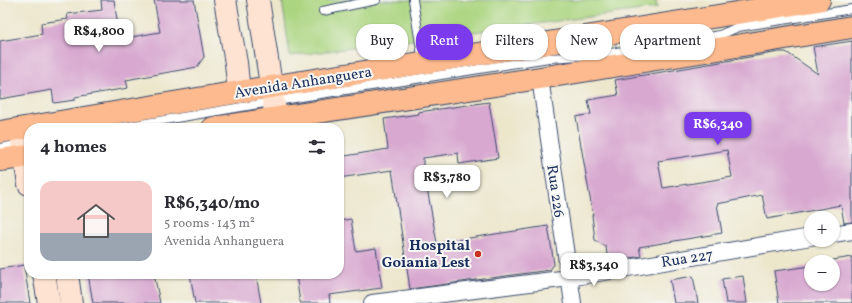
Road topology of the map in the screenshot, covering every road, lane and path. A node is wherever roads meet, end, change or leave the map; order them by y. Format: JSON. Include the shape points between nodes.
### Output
{"nodes":[{"id":1,"x":225,"y":0,"type":"edge"},
{"id":2,"x":258,"y":0,"type":"edge"},
{"id":3,"x":376,"y":0,"type":"edge"},
{"id":4,"x":413,"y":0,"type":"edge"},
{"id":5,"x":819,"y":0,"type":"edge"},
{"id":6,"x":852,"y":9,"type":"edge"},
{"id":7,"x":323,"y":10,"type":"dead end"},
{"id":8,"x":738,"y":27,"type":"junction"},
{"id":9,"x":852,"y":27,"type":"edge"},
{"id":10,"x":549,"y":58,"type":"junction"},
{"id":11,"x":423,"y":63,"type":"junction"},
{"id":12,"x":540,"y":78,"type":"junction"},
{"id":13,"x":239,"y":92,"type":"junction"},
{"id":14,"x":274,"y":102,"type":"junction"},
{"id":15,"x":106,"y":123,"type":"edge"},
{"id":16,"x":147,"y":123,"type":"edge"},
{"id":17,"x":225,"y":123,"type":"edge"},
{"id":18,"x":21,"y":143,"type":"edge"},
{"id":19,"x":0,"y":148,"type":"edge"},
{"id":20,"x":24,"y":158,"type":"edge"},
{"id":21,"x":0,"y":160,"type":"edge"},
{"id":22,"x":852,"y":231,"type":"edge"},
{"id":23,"x":840,"y":233,"type":"edge"},
{"id":24,"x":804,"y":238,"type":"edge"},
{"id":25,"x":569,"y":278,"type":"junction"},
{"id":26,"x":45,"y":279,"type":"edge"},
{"id":27,"x":68,"y":279,"type":"edge"},
{"id":28,"x":49,"y":303,"type":"edge"},
{"id":29,"x":71,"y":303,"type":"edge"},
{"id":30,"x":372,"y":303,"type":"edge"},
{"id":31,"x":573,"y":303,"type":"edge"}],
"edges":[{"from":1,"to":13,"type":"main road"},
{"from":2,"to":14,"type":"main road"},
{"from":3,"to":7,"type":"lane"},
{"from":4,"to":11,"type":"lane"},
{"from":5,"to":11,"type":"main road","name":"Avenida Anhanguera"},
{"from":6,"to":8,"type":"lane"},
{"from":8,"to":10,"type":"lane","via":[[720,35],[605,54]]},
{"from":8,"to":10,"type":"lane","via":[[720,24],[596,41]]},
{"from":9,"to":12,"type":"main road","name":"Avenida Anhanguera"},
{"from":10,"to":14,"type":"lane"},
{"from":11,"to":14,"type":"main road","name":"Avenida Anhanguera"},
{"from":12,"to":14,"type":"main road","name":"Avenida Anhanguera"},
{"from":12,"to":25,"type":"street","name":"Rua 226"},
{"from":13,"to":14,"type":"main road","name":"Avenida Anhanguera"},
{"from":13,"to":15,"type":"main road","name":"Avenida Anhanguera"},
{"from":14,"to":16,"type":"lane"},
{"from":14,"to":17,"type":"main road","name":"Avenida Anhanguera"},
{"from":18,"to":19,"type":"lane"},
{"from":18,"to":20,"type":"main road"},
{"from":18,"to":21,"type":"main road","name":"Avenida Anhanguera"},
{"from":22,"to":23,"type":"street"},
{"from":24,"to":25,"type":"street","name":"Rua 227"},
{"from":25,"to":30,"type":"street","name":"Rua 227"},
{"from":25,"to":31,"type":"street","name":"Rua 226"},
{"from":26,"to":28,"type":"main road"},
{"from":27,"to":29,"type":"main road"}]}
